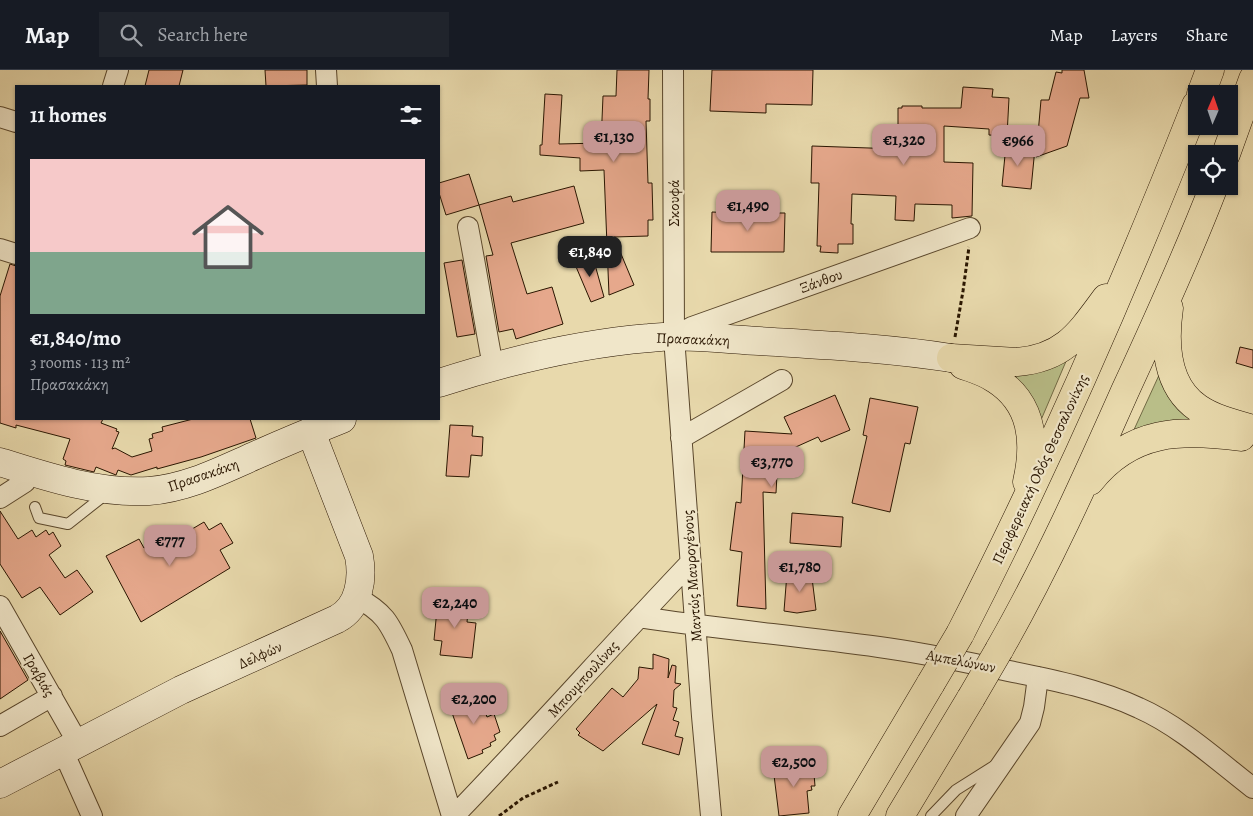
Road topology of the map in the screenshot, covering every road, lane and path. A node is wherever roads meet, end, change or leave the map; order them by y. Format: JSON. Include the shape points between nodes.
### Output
{"nodes":[{"id":1,"x":118,"y":70,"type":"edge"},
{"id":2,"x":326,"y":70,"type":"edge"},
{"id":3,"x":673,"y":70,"type":"edge"},
{"id":4,"x":1210,"y":70,"type":"edge"},
{"id":5,"x":1253,"y":79,"type":"edge"},
{"id":6,"x":114,"y":85,"type":"edge"},
{"id":7,"x":327,"y":85,"type":"edge"},
{"id":8,"x":1204,"y":85,"type":"edge"},
{"id":9,"x":0,"y":117,"type":"edge"},
{"id":10,"x":15,"y":122,"type":"edge"},
{"id":11,"x":1188,"y":124,"type":"edge"},
{"id":12,"x":1229,"y":145,"type":"edge"},
{"id":13,"x":1210,"y":195,"type":"edge"},
{"id":14,"x":468,"y":227,"type":"dead end"},
{"id":15,"x":970,"y":228,"type":"joint"},
{"id":16,"x":0,"y":249,"type":"edge"},
{"id":17,"x":15,"y":254,"type":"edge"},
{"id":18,"x":1131,"y":263,"type":"junction"},
{"id":19,"x":1176,"y":276,"type":"junction"},
{"id":20,"x":674,"y":337,"type":"junction"},
{"id":21,"x":951,"y":358,"type":"junction"},
{"id":22,"x":494,"y":366,"type":"junction"},
{"id":23,"x":782,"y":380,"type":"dead end"},
{"id":24,"x":440,"y":383,"type":"edge"},
{"id":25,"x":338,"y":420,"type":"edge"},
{"id":26,"x":300,"y":429,"type":"edge"},
{"id":27,"x":1253,"y":429,"type":"edge"},
{"id":28,"x":681,"y":438,"type":"junction"},
{"id":29,"x":1253,"y":438,"type":"edge"},
{"id":30,"x":0,"y":462,"type":"edge"},
{"id":31,"x":29,"y":470,"type":"junction"},
{"id":32,"x":0,"y":498,"type":"edge"},
{"id":33,"x":101,"y":498,"type":"dead end"},
{"id":34,"x":1077,"y":498,"type":"junction"},
{"id":35,"x":35,"y":507,"type":"dead end"},
{"id":36,"x":1016,"y":522,"type":"junction"},
{"id":37,"x":691,"y":562,"type":"junction"},
{"id":38,"x":356,"y":598,"type":"junction"},
{"id":39,"x":0,"y":606,"type":"edge"},
{"id":40,"x":639,"y":617,"type":"junction"},
{"id":41,"x":696,"y":625,"type":"junction"},
{"id":42,"x":1038,"y":677,"type":"junction"},
{"id":43,"x":52,"y":696,"type":"junction"},
{"id":44,"x":0,"y":726,"type":"edge"},
{"id":45,"x":71,"y":747,"type":"junction"},
{"id":46,"x":1006,"y":759,"type":"junction"},
{"id":47,"x":558,"y":782,"type":"dead end"},
{"id":48,"x":0,"y":784,"type":"edge"},
{"id":49,"x":1253,"y":788,"type":"edge"},
{"id":50,"x":92,"y":816,"type":"edge"},
{"id":51,"x":453,"y":816,"type":"edge"},
{"id":52,"x":499,"y":816,"type":"edge"},
{"id":53,"x":711,"y":816,"type":"edge"},
{"id":54,"x":852,"y":816,"type":"edge"},
{"id":55,"x":900,"y":816,"type":"edge"},
{"id":56,"x":931,"y":816,"type":"edge"},
{"id":57,"x":966,"y":816,"type":"edge"}],
"edges":[{"from":1,"to":6,"type":"street"},
{"from":2,"to":7,"type":"street"},
{"from":3,"to":20,"type":"street","name":"Σκουφά"},
{"from":4,"to":8,"type":"highway"},
{"from":5,"to":12,"type":"highway"},
{"from":9,"to":10,"type":"street"},
{"from":11,"to":18,"type":"highway","name":"Περιφερειακή Οδός Θεσσαλονίκης"},
{"from":13,"to":19,"type":"highway"},
{"from":14,"to":22,"type":"street"},
{"from":15,"to":20,"type":"street","name":"Ξάνθου","via":[[692,327]]},
{"from":15,"to":21,"type":"path","via":[[966,276]]},
{"from":16,"to":17,"type":"street"},
{"from":18,"to":21,"type":"highway","via":[[1079,335],[1057,351],[1017,362]]},
{"from":18,"to":36,"type":"highway","name":"Περιφερειακή Οδός Θεσσαλονίκης","via":[[1096,348]]},
{"from":19,"to":27,"type":"highway","via":[[1170,304],[1168,357],[1183,394],[1198,408]]},
{"from":19,"to":34,"type":"highway"},
{"from":20,"to":21,"type":"street","name":"Πρασακάκη","via":[[879,348]]},
{"from":20,"to":22,"type":"street","name":"Πρασακάκη","via":[[590,345]]},
{"from":20,"to":28,"type":"street","name":"Μαντώς Μαυρογένους"},
{"from":21,"to":36,"type":"highway","via":[[1002,384],[1020,403],[1029,421],[1029,472]]},
{"from":22,"to":24,"type":"street","name":"Πρασακάκη"},
{"from":23,"to":28,"type":"street"},
{"from":25,"to":26,"type":"street","name":"Πρασακάκη"},
{"from":26,"to":31,"type":"street","name":"Πρασακάκη","via":[[193,482],[162,489],[98,488]]},
{"from":26,"to":38,"type":"street","name":"Δελφών","via":[[359,556],[361,574]]},
{"from":28,"to":37,"type":"street","name":"Μαντώς Μαυρογένους"},
{"from":29,"to":34,"type":"highway","via":[[1184,432],[1145,439],[1097,472]]},
{"from":30,"to":31,"type":"street","name":"Πρασακάκη"},
{"from":31,"to":32,"type":"street","via":[[25,482]]},
{"from":33,"to":35,"type":"lane","via":[[68,524],[39,518]]},
{"from":34,"to":55,"type":"highway","bridge":true,"via":[[999,650]]},
{"from":36,"to":54,"type":"highway","name":"Περιφερειακή Οδός Θεσσαλονίκης","bridge":true,"via":[[960,634]]},
{"from":37,"to":40,"type":"street","name":"Μπουμπουλίνας"},
{"from":37,"to":41,"type":"street","name":"Μαντώς Μαυρογένους"},
{"from":38,"to":45,"type":"street","name":"Δελφών","via":[[338,619],[181,690]]},
{"from":38,"to":51,"type":"street","via":[[382,614],[402,650]]},
{"from":39,"to":43,"type":"street","name":"Γραβιάς"},
{"from":40,"to":41,"type":"street","name":"Αμπελώνων"},
{"from":40,"to":51,"type":"street","name":"Μπουμπουλίνας","via":[[540,727]]},
{"from":41,"to":42,"type":"street","name":"Αμπελώνων","via":[[879,646]]},
{"from":41,"to":53,"type":"street","name":"Μαντώς Μαυρογένους"},
{"from":42,"to":46,"type":"street","via":[[1030,723]]},
{"from":42,"to":49,"type":"street","name":"Αμπελώνων","via":[[1094,692],[1154,715]]},
{"from":43,"to":44,"type":"street"},
{"from":43,"to":45,"type":"street","name":"Γραβιάς"},
{"from":45,"to":48,"type":"street","name":"Δελφών"},
{"from":45,"to":50,"type":"street","name":"Γραβιάς"},
{"from":46,"to":56,"type":"lane","via":[[956,790]]},
{"from":46,"to":57,"type":"street"},
{"from":47,"to":52,"type":"path","via":[[523,798]]}]}
